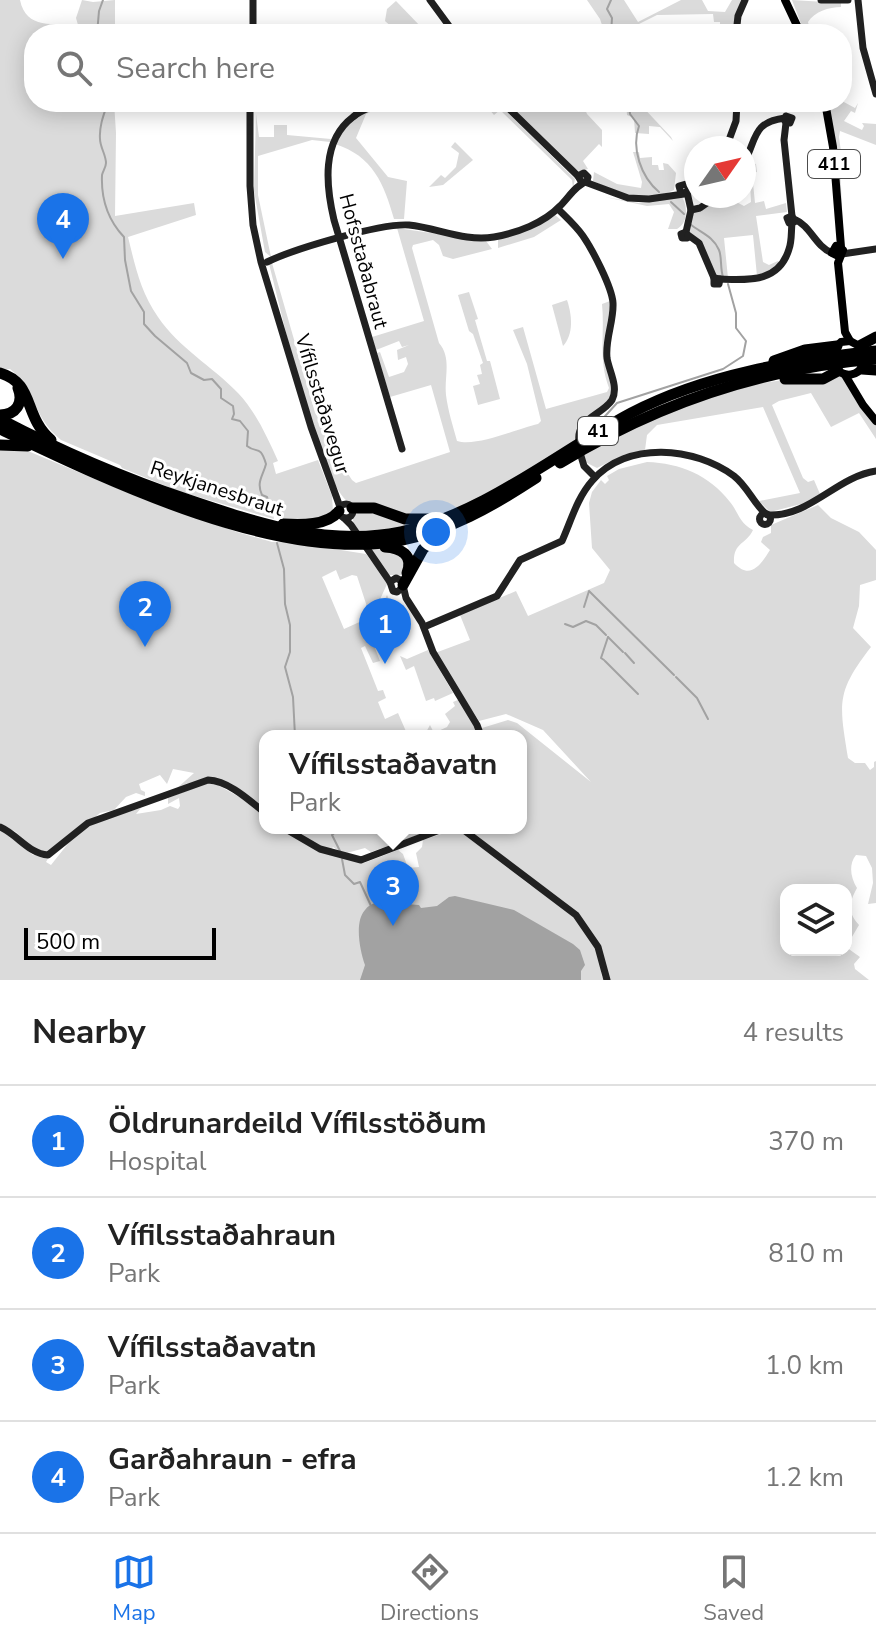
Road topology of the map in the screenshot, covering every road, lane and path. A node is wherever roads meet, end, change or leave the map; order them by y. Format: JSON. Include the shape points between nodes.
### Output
{"nodes":[{"id":1,"x":251,"y":0,"type":"edge"},
{"id":2,"x":430,"y":0,"type":"edge"},
{"id":3,"x":746,"y":0,"type":"edge"},
{"id":4,"x":787,"y":0,"type":"edge"},
{"id":5,"x":821,"y":0,"type":"edge"},
{"id":6,"x":848,"y":0,"type":"edge"},
{"id":7,"x":859,"y":0,"type":"edge"},
{"id":8,"x":251,"y":24,"type":"edge"},
{"id":9,"x":447,"y":24,"type":"edge"},
{"id":10,"x":737,"y":24,"type":"edge"},
{"id":11,"x":798,"y":24,"type":"edge"},
{"id":12,"x":876,"y":94,"type":"edge"},
{"id":13,"x":251,"y":112,"type":"edge"},
{"id":14,"x":361,"y":112,"type":"edge"},
{"id":15,"x":512,"y":112,"type":"edge"},
{"id":16,"x":736,"y":112,"type":"edge"},
{"id":17,"x":827,"y":112,"type":"edge"},
{"id":18,"x":730,"y":136,"type":"edge"},
{"id":19,"x":755,"y":136,"type":"edge"},
{"id":20,"x":582,"y":181,"type":"junction"},
{"id":21,"x":684,"y":190,"type":"edge"},
{"id":22,"x":700,"y":208,"type":"edge"},
{"id":23,"x":558,"y":209,"type":"junction"},
{"id":24,"x":691,"y":210,"type":"joint"},
{"id":25,"x":792,"y":220,"type":"junction"},
{"id":26,"x":340,"y":239,"type":"junction"},
{"id":27,"x":876,"y":247,"type":"edge"},
{"id":28,"x":837,"y":251,"type":"junction"},
{"id":29,"x":265,"y":260,"type":"junction"},
{"id":30,"x":876,"y":337,"type":"edge"},
{"id":31,"x":858,"y":345,"type":"junction"},
{"id":32,"x":837,"y":346,"type":"junction"},
{"id":33,"x":876,"y":351,"type":"edge"},
{"id":34,"x":876,"y":359,"type":"edge"},
{"id":35,"x":865,"y":370,"type":"edge"},
{"id":36,"x":841,"y":373,"type":"junction"},
{"id":37,"x":756,"y":374,"type":"junction"},
{"id":38,"x":2,"y":376,"type":"edge"},
{"id":39,"x":0,"y":417,"type":"edge"},
{"id":40,"x":876,"y":419,"type":"edge"},
{"id":41,"x":0,"y":429,"type":"edge"},
{"id":42,"x":579,"y":441,"type":"dead end"},
{"id":43,"x":0,"y":445,"type":"edge"},
{"id":44,"x":61,"y":449,"type":"junction"},
{"id":45,"x":402,"y":449,"type":"dead end"},
{"id":46,"x":47,"y":453,"type":"junction"},
{"id":47,"x":581,"y":456,"type":"dead end"},
{"id":48,"x":876,"y":472,"type":"edge"},
{"id":49,"x":595,"y":477,"type":"junction"},
{"id":50,"x":347,"y":515,"type":"junction"},
{"id":51,"x":452,"y":519,"type":"junction"},
{"id":52,"x":247,"y":520,"type":"junction"},
{"id":53,"x":357,"y":544,"type":"junction"},
{"id":54,"x":396,"y":583,"type":"junction"},
{"id":55,"x":424,"y":627,"type":"junction"},
{"id":56,"x":479,"y":730,"type":"edge"},
{"id":57,"x":259,"y":809,"type":"edge"},
{"id":58,"x":0,"y":827,"type":"edge"},
{"id":59,"x":292,"y":834,"type":"edge"},
{"id":60,"x":429,"y":834,"type":"edge"},
{"id":61,"x":469,"y":834,"type":"edge"},
{"id":62,"x":607,"y":980,"type":"edge"}],
"edges":[{"from":1,"to":8,"type":"street"},
{"from":2,"to":9,"type":"street"},
{"from":3,"to":10,"type":"street"},
{"from":4,"to":11,"type":"main road"},
{"from":5,"to":6,"type":"street"},
{"from":7,"to":12,"type":"street","via":[[863,48]]},
{"from":13,"to":29,"type":"street","name":"Vífilsstaðavegur","via":[[253,214]]},
{"from":14,"to":26,"type":"street","name":"Hofsstaðabraut","via":[[340,130],[333,145],[328,188]]},
{"from":15,"to":20,"type":"street"},
{"from":16,"to":18,"type":"street"},
{"from":17,"to":28,"type":"main road","number":"411"},
{"from":19,"to":25,"type":"street","via":[[768,121],[785,122]]},
{"from":20,"to":21,"type":"street","via":[[628,198]]},
{"from":20,"to":23,"type":"street"},
{"from":22,"to":24,"type":"street"},
{"from":23,"to":26,"type":"street","via":[[532,226],[492,237],[399,225]]},
{"from":23,"to":42,"type":"street","via":[[584,238],[613,305],[607,352],[613,396],[581,427]]},
{"from":24,"to":25,"type":"street","via":[[688,234],[718,279],[754,280],[775,271],[788,252]]},
{"from":25,"to":28,"type":"street"},
{"from":26,"to":29,"type":"street"},
{"from":26,"to":45,"type":"street","name":"Hofsstaðabraut"},
{"from":27,"to":28,"type":"street"},
{"from":28,"to":31,"type":"main road","number":"411","via":[[844,327]]},
{"from":28,"to":32,"type":"main road","number":"411"},
{"from":29,"to":50,"type":"street","name":"Vífilsstaðavegur","via":[[315,438]]},
{"from":30,"to":31,"type":"highway"},
{"from":31,"to":32,"type":"main road"},
{"from":31,"to":35,"type":"main road","number":"411","via":[[866,357]]},
{"from":32,"to":36,"type":"main road","number":"411","via":[[832,360]]},
{"from":32,"to":37,"type":"highway","via":[[805,350]]},
{"from":33,"to":37,"type":"highway","name":"Reykjanesbraut","number":"41"},
{"from":34,"to":37,"type":"highway","name":"Reykjanesbraut","number":"41"},
{"from":35,"to":36,"type":"main road"},
{"from":35,"to":40,"type":"main road","number":"411","via":[[856,381]]},
{"from":36,"to":37,"type":"highway","via":[[820,379]]},
{"from":36,"to":40,"type":"main road","number":"411"},
{"from":37,"to":51,"type":"highway","name":"Reykjanesbraut","number":"41","via":[[696,386],[633,412]]},
{"from":38,"to":39,"type":"highway","via":[[20,397],[13,412]]},
{"from":38,"to":44,"type":"highway","via":[[22,386],[37,426]]},
{"from":39,"to":44,"type":"highway","name":"Reykjanesbraut","number":"41"},
{"from":41,"to":46,"type":"highway","name":"Reykjanesbraut","number":"41"},
{"from":43,"to":46,"type":"highway"},
{"from":44,"to":52,"type":"highway","name":"Reykjanesbraut","number":"41"},
{"from":46,"to":53,"type":"highway","name":"Reykjanesbraut","number":"41","via":[[249,529],[304,542]]},
{"from":47,"to":49,"type":"street"},
{"from":48,"to":49,"type":"street","via":[[804,507],[766,517],[733,475],[675,453],[630,457]]},
{"from":49,"to":55,"type":"street","via":[[560,543],[520,560],[497,596]]},
{"from":50,"to":51,"type":"highway","via":[[374,508],[415,521]]},
{"from":50,"to":52,"type":"highway","via":[[305,524]]},
{"from":50,"to":54,"type":"street","name":"Vífilsstaðavegur"},
{"from":51,"to":52,"type":"highway","name":"Reykjanesbraut","number":"41","via":[[365,536],[301,533]]},
{"from":51,"to":53,"type":"highway","name":"Reykjanesbraut","number":"41","via":[[396,541]]},
{"from":51,"to":54,"type":"highway"},
{"from":53,"to":54,"type":"highway","via":[[404,552],[409,568]]},
{"from":54,"to":55,"type":"street","name":"Vífilsstaðavegur"},
{"from":55,"to":56,"type":"street","name":"Vífilsstaðavegur"},
{"from":57,"to":58,"type":"street","via":[[230,787],[208,780],[88,823],[48,855],[35,853]]},
{"from":59,"to":60,"type":"street","via":[[320,849],[361,860]]},
{"from":61,"to":62,"type":"street","via":[[576,915],[597,945]]}]}
